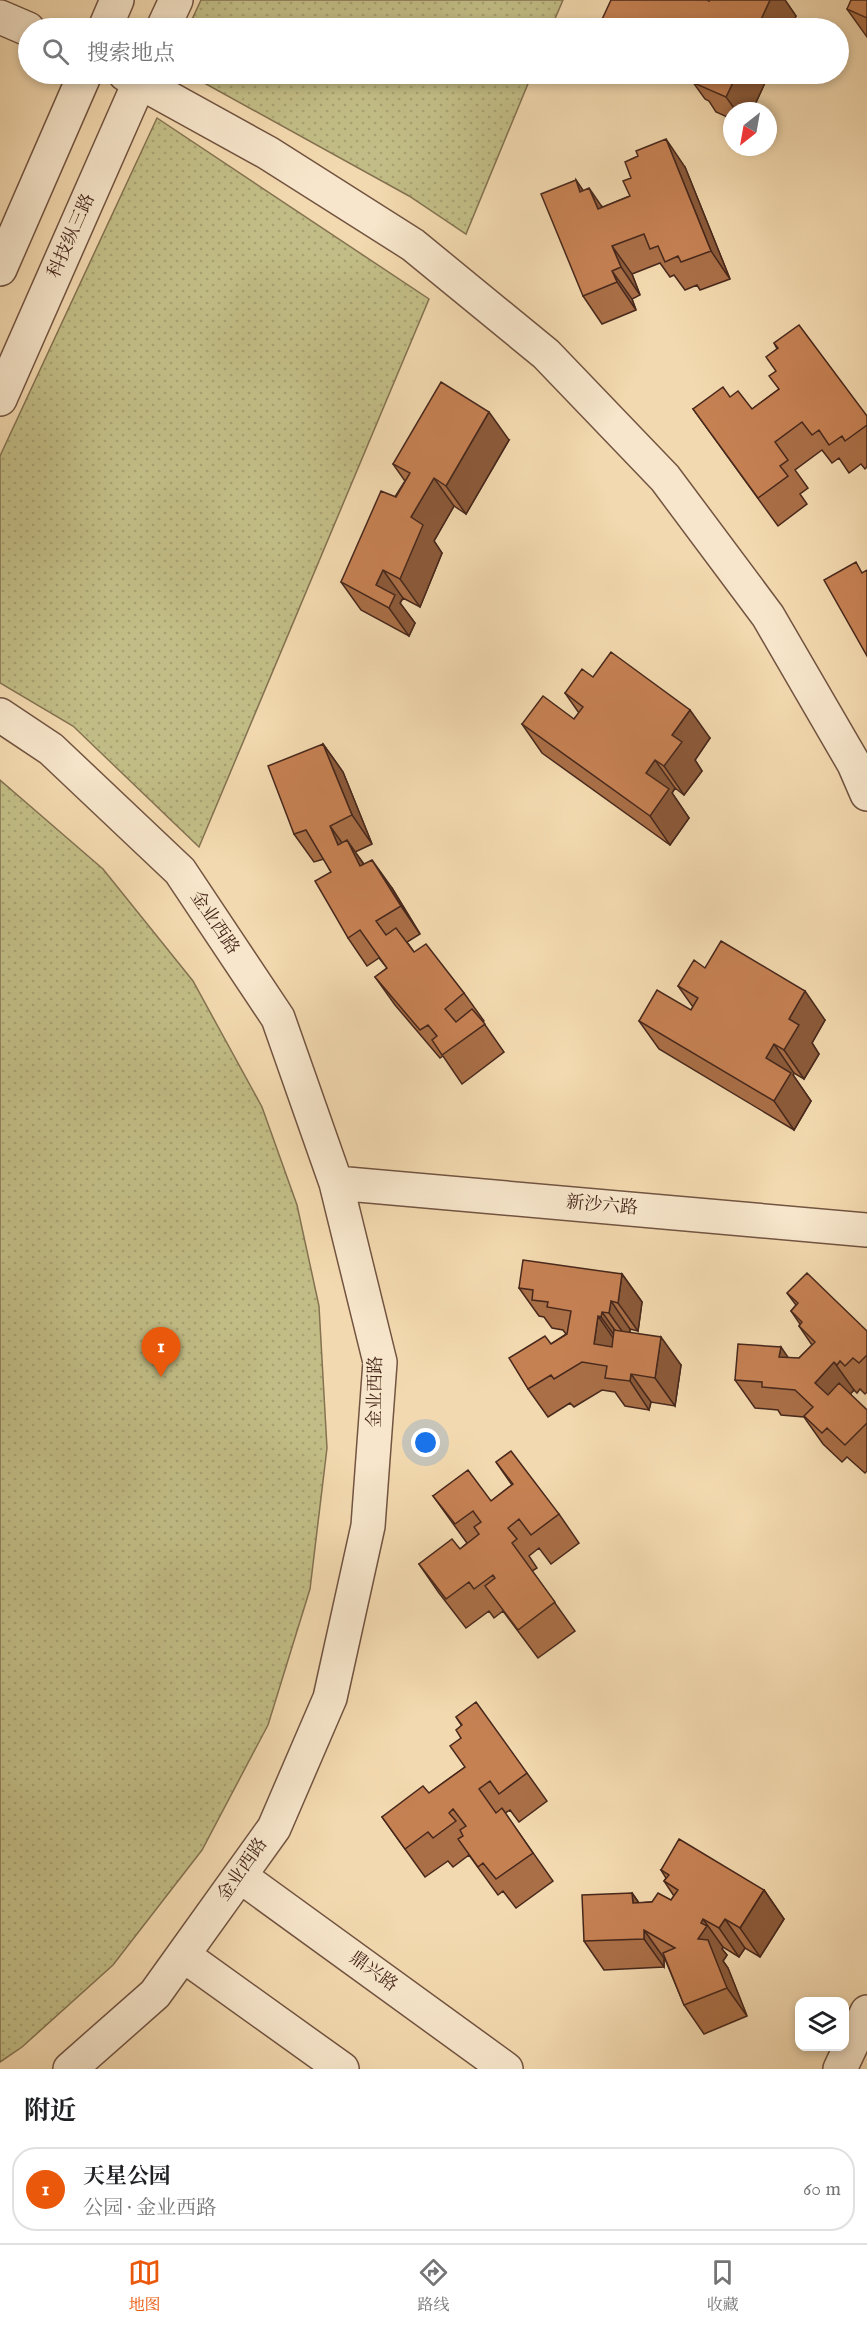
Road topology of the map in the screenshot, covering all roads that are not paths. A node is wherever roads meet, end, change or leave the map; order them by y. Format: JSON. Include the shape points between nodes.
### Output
{"nodes":[{"id":1,"x":117,"y":0,"type":"edge"},
{"id":2,"x":176,"y":0,"type":"edge"},
{"id":3,"x":0,"y":17,"type":"edge"},
{"id":4,"x":109,"y":18,"type":"edge"},
{"id":5,"x":168,"y":18,"type":"edge"},
{"id":6,"x":18,"y":25,"type":"edge"},
{"id":7,"x":81,"y":84,"type":"edge"},
{"id":8,"x":133,"y":84,"type":"edge"},
{"id":9,"x":150,"y":84,"type":"edge"},
{"id":10,"x":0,"y":269,"type":"edge"},
{"id":11,"x":0,"y":399,"type":"edge"},
{"id":12,"x":0,"y":715,"type":"edge"},
{"id":13,"x":867,"y":794,"type":"edge"},
{"id":14,"x":336,"y":1183,"type":"junction"},
{"id":15,"x":867,"y":1230,"type":"edge"},
{"id":16,"x":240,"y":1876,"type":"junction"},
{"id":17,"x":183,"y":1955,"type":"junction"},
{"id":18,"x":867,"y":2012,"type":"edge"},
{"id":19,"x":70,"y":2069,"type":"edge"},
{"id":20,"x":342,"y":2069,"type":"edge"},
{"id":21,"x":506,"y":2069,"type":"edge"},
{"id":22,"x":840,"y":2069,"type":"edge"}],
"edges":[{"from":1,"to":4,"type":"street"},
{"from":2,"to":5,"type":"street"},
{"from":3,"to":6,"type":"street"},
{"from":7,"to":10,"type":"street"},
{"from":8,"to":11,"type":"street","name":"科技纵三路"},
{"from":9,"to":13,"type":"street","via":[[413,245],[546,354],[665,478],[768,616],[854,764]]},
{"from":12,"to":14,"type":"street","name":"金业西路","via":[[51,749],[180,871],[279,1018]]},
{"from":14,"to":15,"type":"street","name":"新沙六路"},
{"from":14,"to":16,"type":"street","name":"金业西路","via":[[380,1362],[368,1526],[330,1698],[274,1828]]},
{"from":16,"to":17,"type":"street","name":"金业西路"},
{"from":16,"to":21,"type":"street","name":"鼎兴路"},
{"from":17,"to":19,"type":"street","name":"金业西路","via":[[155,1994]]},
{"from":17,"to":20,"type":"street"},
{"from":18,"to":22,"type":"street"}]}
